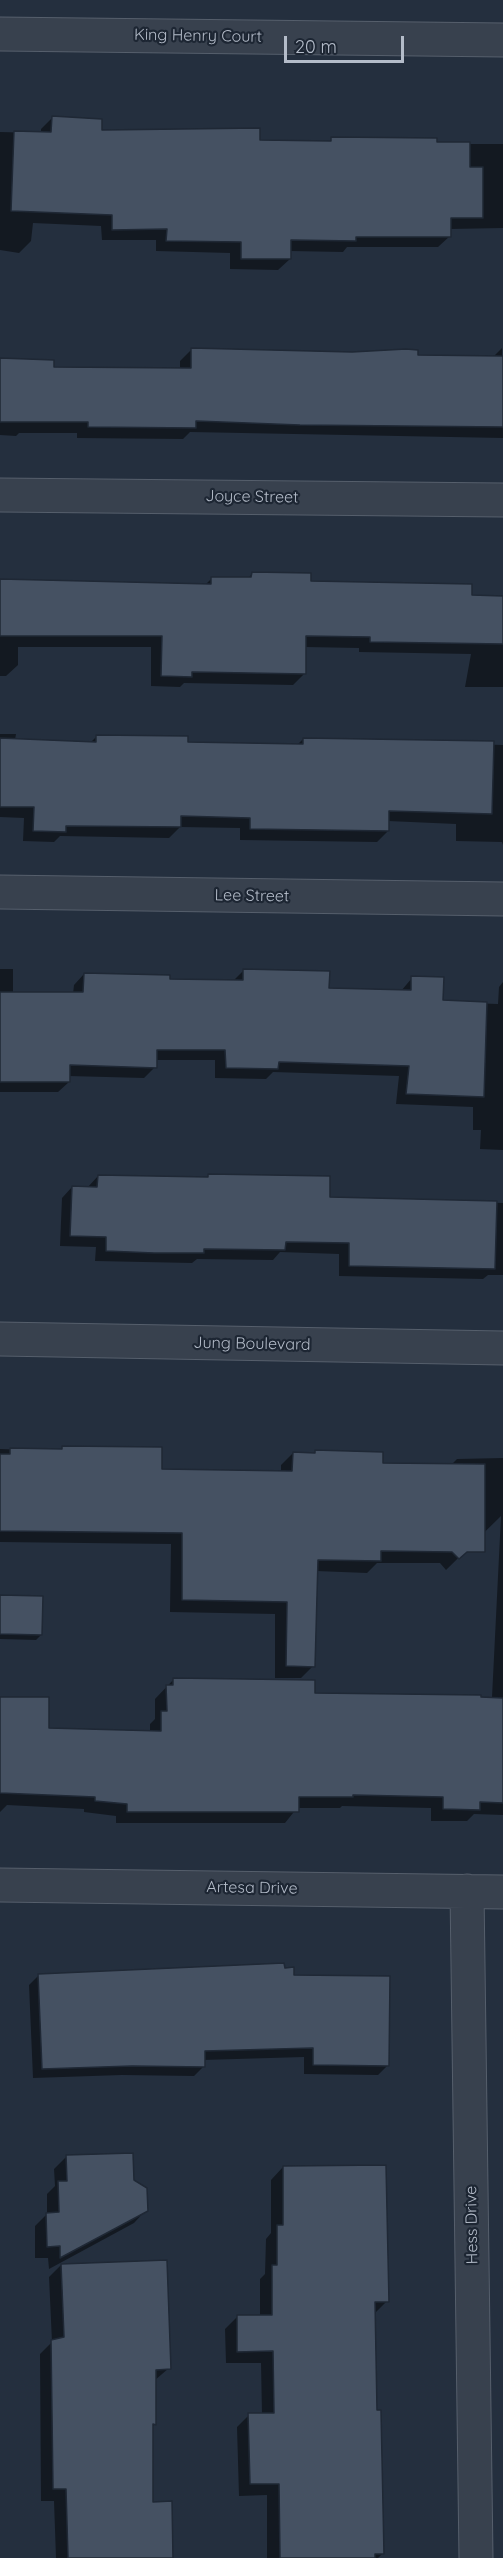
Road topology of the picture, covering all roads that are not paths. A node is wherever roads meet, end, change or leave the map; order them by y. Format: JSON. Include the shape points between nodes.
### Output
{"nodes":[{"id":1,"x":0,"y":34,"type":"edge"},
{"id":2,"x":503,"y":40,"type":"edge"},
{"id":3,"x":0,"y":495,"type":"edge"},
{"id":4,"x":503,"y":500,"type":"edge"},
{"id":5,"x":0,"y":892,"type":"edge"},
{"id":6,"x":503,"y":899,"type":"edge"},
{"id":7,"x":0,"y":1339,"type":"edge"},
{"id":8,"x":503,"y":1348,"type":"edge"},
{"id":9,"x":0,"y":1885,"type":"edge"},
{"id":10,"x":467,"y":1891,"type":"junction"},
{"id":11,"x":503,"y":1892,"type":"edge"},
{"id":12,"x":476,"y":2558,"type":"edge"}],
"edges":[{"from":1,"to":2,"type":"street","name":"King Henry Court"},
{"from":3,"to":4,"type":"street","name":"Joyce Street"},
{"from":5,"to":6,"type":"street","name":"Lee Street"},
{"from":7,"to":8,"type":"street","name":"Jung Boulevard"},
{"from":9,"to":10,"type":"street","name":"Artesa Drive"},
{"from":10,"to":11,"type":"street","name":"Artesa Drive"},
{"from":10,"to":12,"type":"street","name":"Hess Drive"}]}
